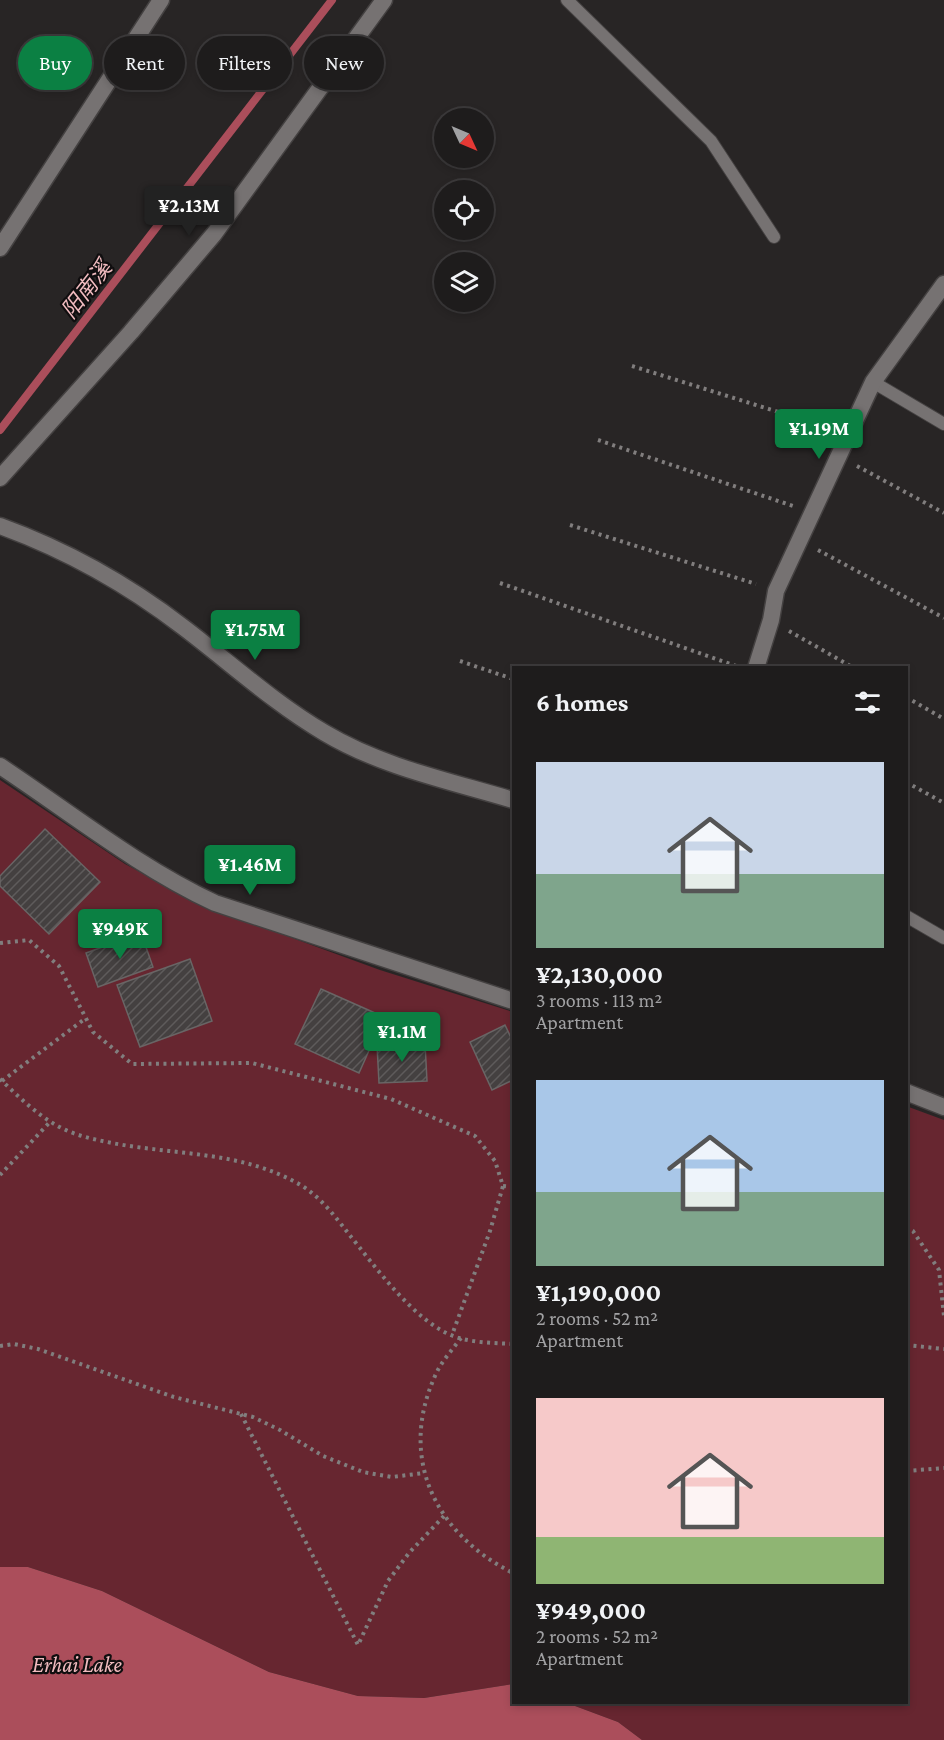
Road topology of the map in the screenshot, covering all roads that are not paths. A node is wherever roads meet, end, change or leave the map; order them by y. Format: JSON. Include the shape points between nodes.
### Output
{"nodes":[{"id":1,"x":161,"y":0,"type":"edge"},
{"id":2,"x":384,"y":0,"type":"edge"},
{"id":3,"x":567,"y":0,"type":"edge"},
{"id":4,"x":5,"y":230,"type":"edge"},
{"id":5,"x":774,"y":237,"type":"dead end"},
{"id":6,"x":0,"y":248,"type":"edge"},
{"id":7,"x":944,"y":284,"type":"edge"},
{"id":8,"x":873,"y":382,"type":"junction"},
{"id":9,"x":944,"y":424,"type":"edge"},
{"id":10,"x":0,"y":478,"type":"edge"},
{"id":11,"x":0,"y":526,"type":"edge"},
{"id":12,"x":757,"y":666,"type":"edge"},
{"id":13,"x":0,"y":766,"type":"edge"},
{"id":14,"x":512,"y":800,"type":"edge"},
{"id":15,"x":908,"y":917,"type":"edge"},
{"id":16,"x":944,"y":938,"type":"edge"},
{"id":17,"x":512,"y":1001,"type":"edge"},
{"id":18,"x":908,"y":1093,"type":"edge"},
{"id":19,"x":944,"y":1107,"type":"edge"}],
"edges":[{"from":1,"to":4,"type":"street"},
{"from":2,"to":10,"type":"street","via":[[214,234]]},
{"from":3,"to":5,"type":"lane","via":[[711,141]]},
{"from":4,"to":6,"type":"street"},
{"from":7,"to":8,"type":"street"},
{"from":8,"to":9,"type":"lane"},
{"from":8,"to":12,"type":"street","via":[[776,591]]},
{"from":11,"to":14,"type":"street","via":[[123,585],[301,718],[350,747]]},
{"from":13,"to":17,"type":"street","via":[[143,865],[204,898]]},
{"from":15,"to":16,"type":"lane"},
{"from":18,"to":19,"type":"street"}]}
